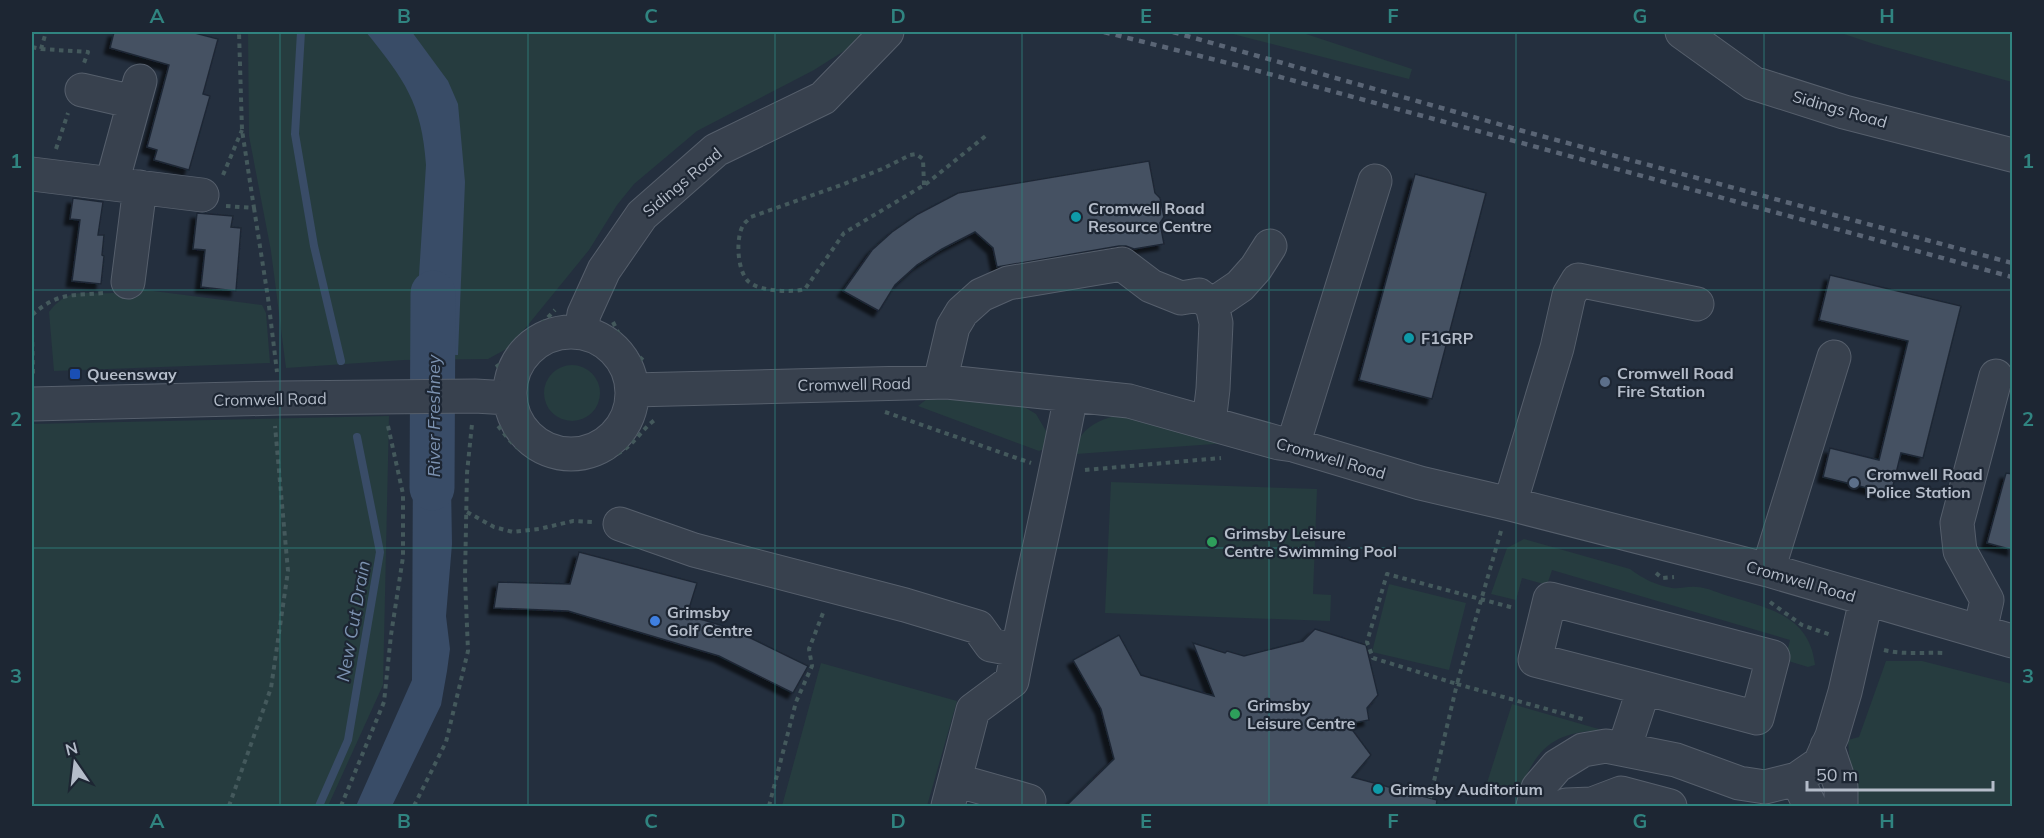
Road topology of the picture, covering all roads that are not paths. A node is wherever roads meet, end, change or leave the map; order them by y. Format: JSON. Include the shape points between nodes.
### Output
{"nodes":[{"id":1,"x":887,"y":32,"type":"edge"},
{"id":2,"x":1682,"y":32,"type":"edge"},
{"id":3,"x":82,"y":90,"type":"dead end"},
{"id":4,"x":2013,"y":155,"type":"edge"},
{"id":5,"x":32,"y":174,"type":"edge"},
{"id":6,"x":1375,"y":181,"type":"dead end"},
{"id":7,"x":126,"y":185,"type":"junction"},
{"id":8,"x":213,"y":192,"type":"road end"},
{"id":9,"x":1270,"y":246,"type":"dead end"},
{"id":10,"x":128,"y":282,"type":"road end"},
{"id":11,"x":1697,"y":304,"type":"dead end"},
{"id":12,"x":1212,"y":305,"type":"junction"},
{"id":13,"x":581,"y":332,"type":"junction"},
{"id":14,"x":1834,"y":357,"type":"dead end"},
{"id":15,"x":640,"y":376,"type":"junction"},
{"id":16,"x":1996,"y":376,"type":"dead end"},
{"id":17,"x":940,"y":382,"type":"junction"},
{"id":18,"x":1071,"y":395,"type":"junction"},
{"id":19,"x":509,"y":399,"type":"junction"},
{"id":20,"x":33,"y":404,"type":"edge"},
{"id":21,"x":1209,"y":423,"type":"junction"},
{"id":22,"x":1293,"y":446,"type":"junction"},
{"id":23,"x":1510,"y":504,"type":"junction"},
{"id":24,"x":620,"y":524,"type":"road end"},
{"id":25,"x":1768,"y":570,"type":"junction"},
{"id":26,"x":1866,"y":600,"type":"junction"},
{"id":27,"x":1980,"y":632,"type":"junction"},
{"id":28,"x":2013,"y":641,"type":"edge"},
{"id":29,"x":1018,"y":650,"type":"junction"},
{"id":30,"x":1644,"y":688,"type":"junction"},
{"id":31,"x":1827,"y":746,"type":"junction"},
{"id":32,"x":1624,"y":748,"type":"junction"},
{"id":33,"x":1803,"y":793,"type":"edge"},
{"id":34,"x":952,"y":794,"type":"edge"},
{"id":35,"x":1029,"y":801,"type":"dead end"},
{"id":36,"x":1533,"y":807,"type":"edge"},
{"id":37,"x":1566,"y":807,"type":"edge"},
{"id":38,"x":1670,"y":807,"type":"edge"},
{"id":39,"x":1840,"y":807,"type":"edge"}],
"edges":[{"from":1,"to":13,"type":"street","name":"Sidings Road","via":[[823,98],[716,150],[642,215],[604,270],[584,314]]},
{"from":2,"to":4,"type":"street","name":"Sidings Road","via":[[1753,83],[1844,112]]},
{"from":3,"to":7,"type":"street","via":[[137,92]]},
{"from":5,"to":7,"type":"street"},
{"from":6,"to":22,"type":"street"},
{"from":7,"to":8,"type":"street"},
{"from":7,"to":10,"type":"street"},
{"from":9,"to":12,"type":"street","via":[[1240,286]]},
{"from":11,"to":23,"type":"street","via":[[1578,280],[1569,295]]},
{"from":12,"to":17,"type":"street","via":[[1199,296],[1180,298],[1151,286],[1122,264],[1008,283],[981,295],[962,312],[953,327]]},
{"from":12,"to":21,"type":"street","via":[[1216,323]]},
{"from":13,"to":15,"type":"street","via":[[601,338]]},
{"from":13,"to":19,"type":"street","via":[[558,332],[538,341],[521,356],[512,376]]},
{"from":14,"to":25,"type":"street"},
{"from":15,"to":17,"type":"street","name":"Cromwell Road"},
{"from":15,"to":19,"type":"street","via":[[631,411],[621,430],[606,445],[586,453],[565,455],[545,449],[527,436],[515,419]]},
{"from":16,"to":27,"type":"street","via":[[1957,523],[1960,551],[1987,600]]},
{"from":17,"to":18,"type":"street","name":"Cromwell Road"},
{"from":18,"to":21,"type":"street","name":"Cromwell Road","via":[[1129,401]]},
{"from":18,"to":29,"type":"street"},
{"from":19,"to":20,"type":"street","name":"Cromwell Road","via":[[470,404],[386,398],[280,398]]},
{"from":21,"to":22,"type":"street","name":"Cromwell Road"},
{"from":22,"to":23,"type":"street","name":"Cromwell Road"},
{"from":23,"to":25,"type":"street","name":"Cromwell Road"},
{"from":24,"to":29,"type":"street","via":[[694,550],[978,627],[991,645]]},
{"from":25,"to":26,"type":"street","name":"Cromwell Road"},
{"from":26,"to":27,"type":"street","name":"Cromwell Road"},
{"from":26,"to":31,"type":"street","via":[[1845,692]]},
{"from":27,"to":28,"type":"street","name":"Cromwell Road"},
{"from":29,"to":34,"type":"street","via":[[1012,681],[973,710]]},
{"from":30,"to":30,"type":"street","via":[[1534,660],[1550,598],[1773,657],[1757,718]]},
{"from":30,"to":32,"type":"street"},
{"from":31,"to":33,"type":"street"},
{"from":31,"to":39,"type":"street","via":[[1841,787]]},
{"from":32,"to":33,"type":"street","via":[[1676,760],[1739,783]]},
{"from":32,"to":36,"type":"street","via":[[1583,750],[1557,766],[1538,788]]},
{"from":34,"to":35,"type":"street"},
{"from":37,"to":38,"type":"street","via":[[1592,804],[1621,793]]}]}
